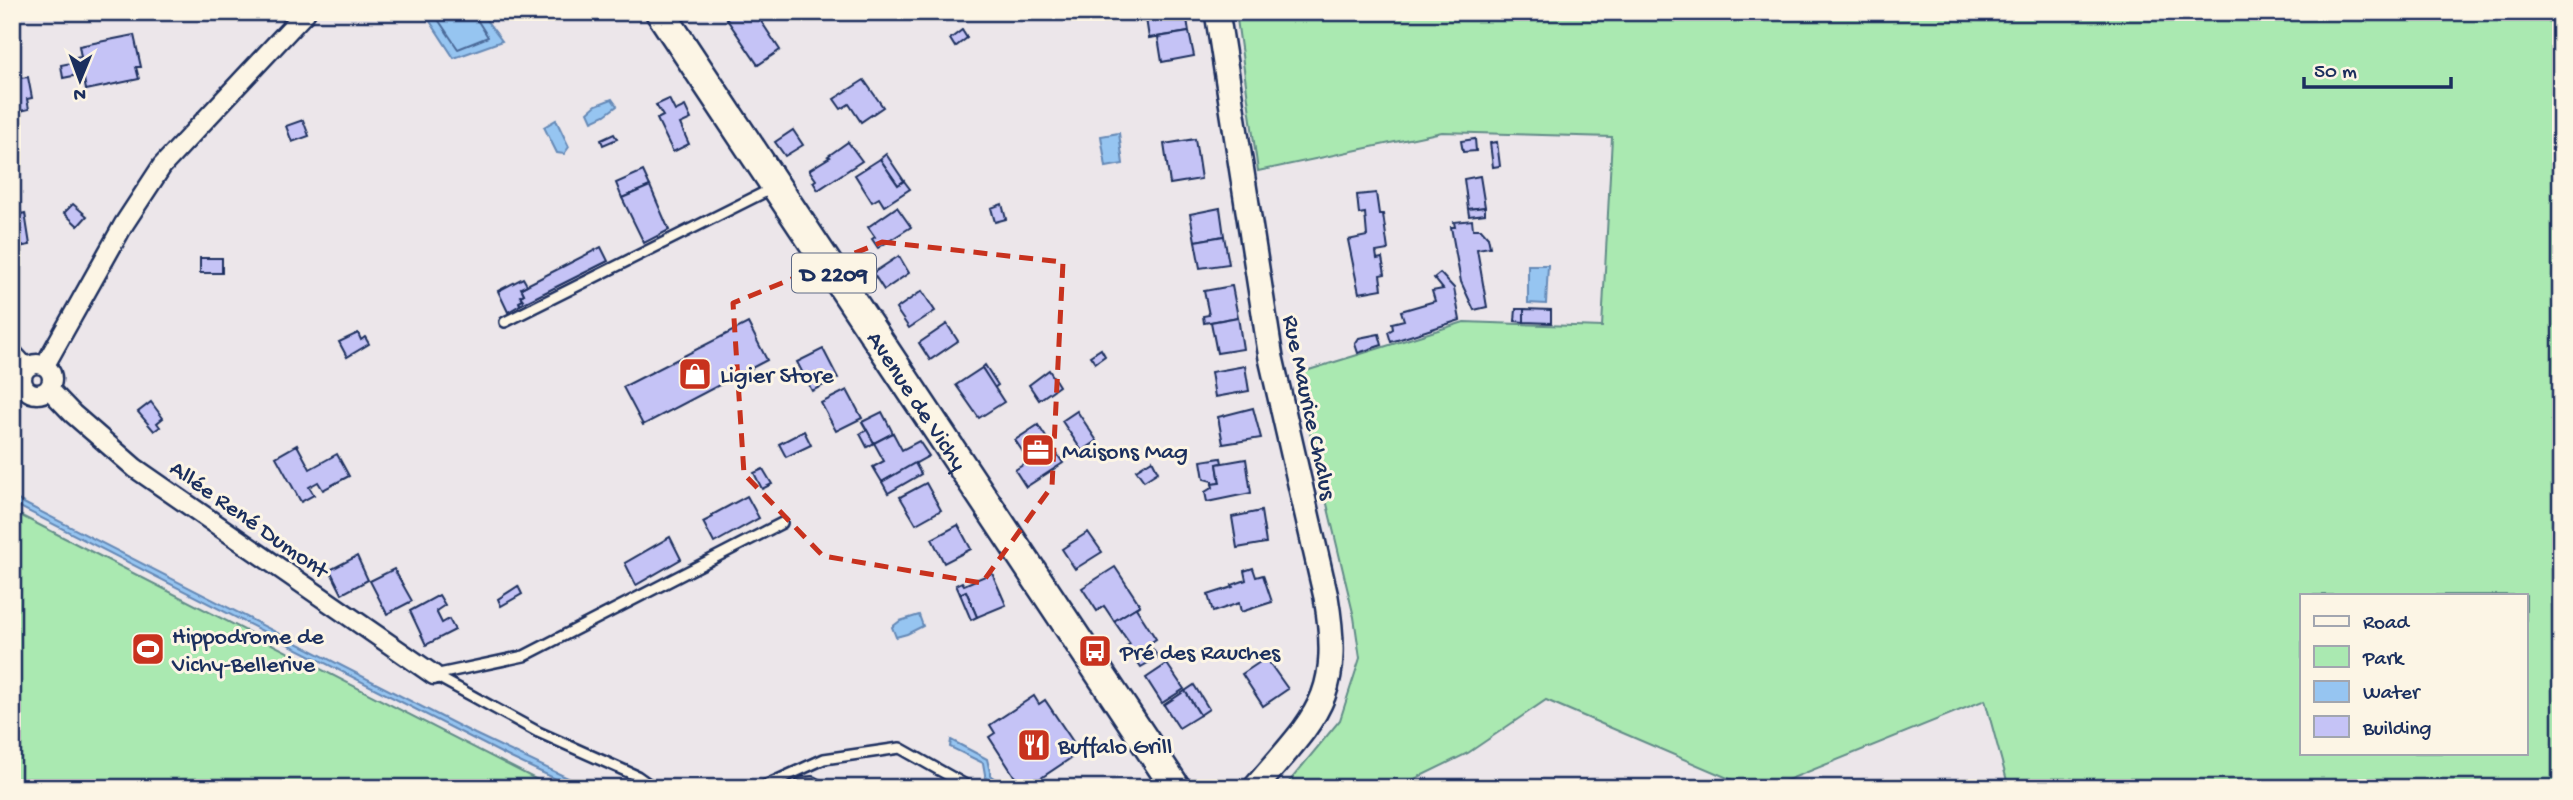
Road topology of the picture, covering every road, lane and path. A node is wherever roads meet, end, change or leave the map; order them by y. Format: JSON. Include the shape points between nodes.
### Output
{"nodes":[{"id":1,"x":306,"y":12,"type":"edge"},
{"id":2,"x":660,"y":12,"type":"edge"},
{"id":3,"x":1217,"y":12,"type":"edge"},
{"id":4,"x":776,"y":186,"type":"junction"},
{"id":5,"x":505,"y":322,"type":"dead end"},
{"id":6,"x":12,"y":353,"type":"edge"},
{"id":7,"x":46,"y":365,"type":"junction"},
{"id":8,"x":26,"y":368,"type":"junction"},
{"id":9,"x":49,"y":389,"type":"junction"},
{"id":10,"x":782,"y":523,"type":"dead end"},
{"id":11,"x":433,"y":675,"type":"junction"},
{"id":12,"x":654,"y":788,"type":"edge"},
{"id":13,"x":760,"y":788,"type":"edge"},
{"id":14,"x":798,"y":788,"type":"edge"},
{"id":15,"x":823,"y":788,"type":"edge"},
{"id":16,"x":971,"y":788,"type":"edge"},
{"id":17,"x":1176,"y":788,"type":"edge"},
{"id":18,"x":1255,"y":788,"type":"edge"}],
"edges":[{"from":1,"to":7,"type":"street","via":[[162,166],[124,224]]},
{"from":2,"to":4,"type":"main road","name":"Avenue de Vichy","number":"D 2209"},
{"from":3,"to":18,"type":"street","name":"Rue Maurice Chalus","via":[[1271,358],[1332,634],[1325,697],[1308,726]]},
{"from":4,"to":5,"type":"lane"},
{"from":4,"to":17,"type":"main road","name":"Avenue de Vichy","number":"D 2209"},
{"from":6,"to":8,"type":"street"},
{"from":7,"to":8,"type":"street"},
{"from":7,"to":9,"type":"street","via":[[53,376]]},
{"from":8,"to":9,"type":"street","via":[[22,380],[27,391],[39,394]]},
{"from":9,"to":11,"type":"street","name":"Allée René Dumont","via":[[135,468]]},
{"from":10,"to":11,"type":"lane","via":[[524,656]]},
{"from":11,"to":12,"type":"lane"},
{"from":13,"to":16,"type":"lane","via":[[824,759],[900,748]]},
{"from":14,"to":15,"type":"lane","via":[[812,782]]}]}
